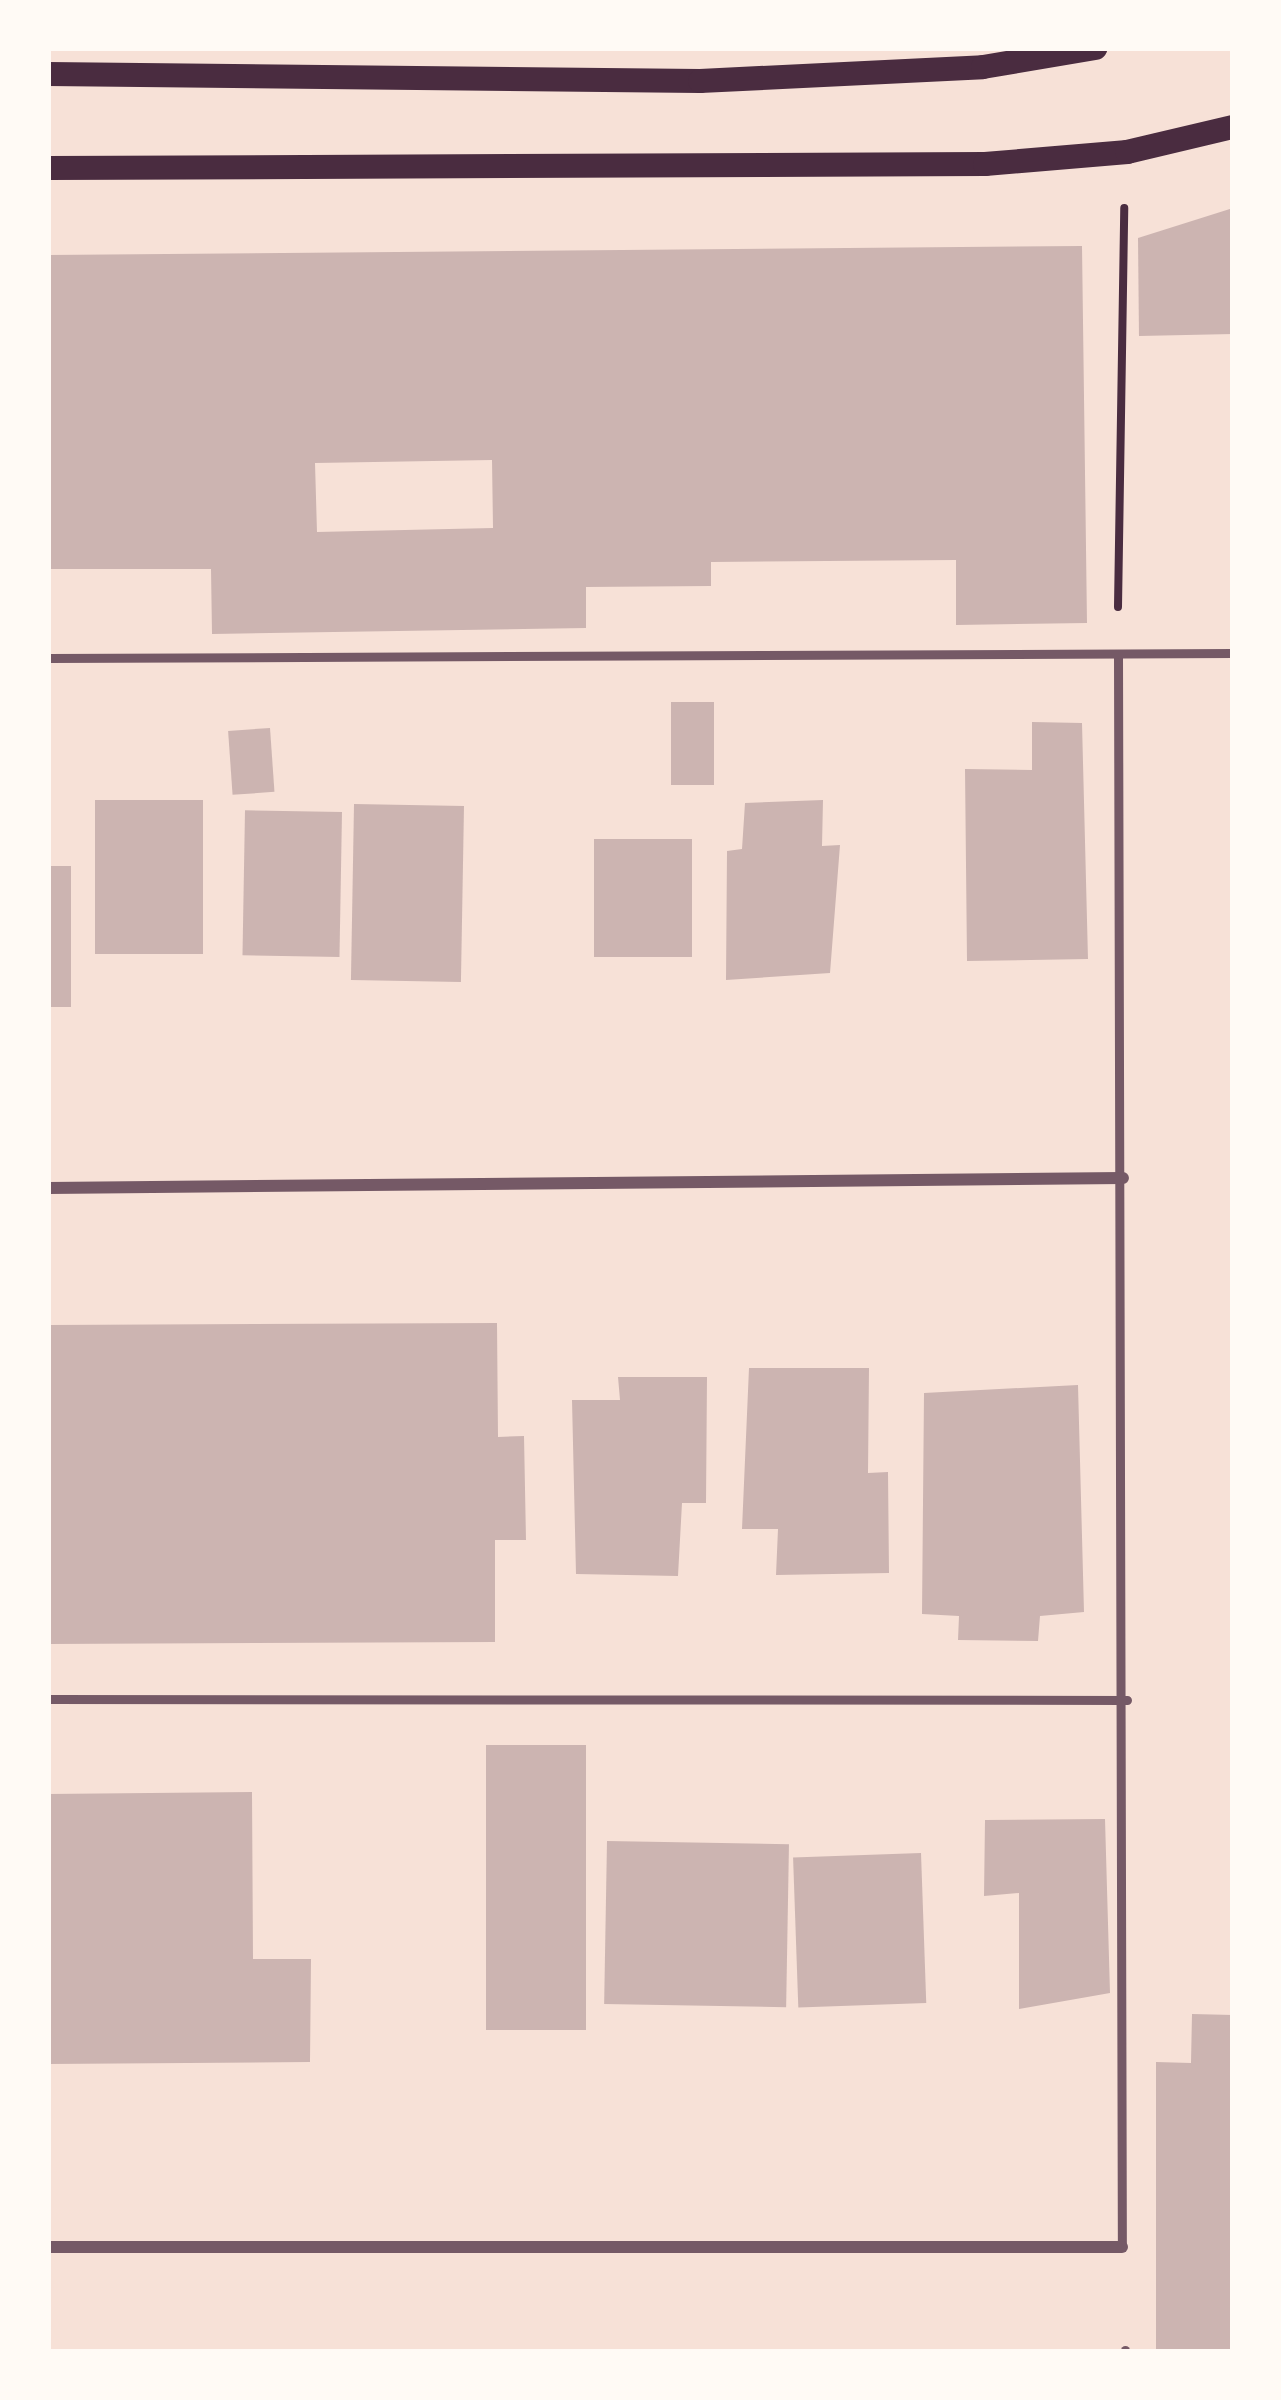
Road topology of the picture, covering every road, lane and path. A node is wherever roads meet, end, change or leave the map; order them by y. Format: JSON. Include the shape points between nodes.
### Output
{"nodes":[{"id":1,"x":1095,"y":48,"type":"edge"},
{"id":2,"x":48,"y":74,"type":"edge"},
{"id":3,"x":1233,"y":127,"type":"edge"},
{"id":4,"x":1126,"y":152,"type":"junction"},
{"id":5,"x":48,"y":168,"type":"edge"},
{"id":6,"x":1233,"y":653,"type":"edge"},
{"id":7,"x":1118,"y":656,"type":"junction"},
{"id":8,"x":48,"y":658,"type":"edge"},
{"id":9,"x":1123,"y":1178,"type":"junction"},
{"id":10,"x":48,"y":1188,"type":"edge"},
{"id":11,"x":48,"y":1700,"type":"edge"},
{"id":12,"x":1127,"y":1700,"type":"junction"},
{"id":13,"x":48,"y":2247,"type":"edge"},
{"id":14,"x":1122,"y":2247,"type":"joint"}],
"edges":[{"from":1,"to":2,"type":"main road","via":[[983,67],[700,81]]},
{"from":3,"to":4,"type":"main road"},
{"from":4,"to":5,"type":"main road","via":[[985,164]]},
{"from":4,"to":7,"type":"path"},
{"from":6,"to":7,"type":"lane"},
{"from":7,"to":8,"type":"lane"},
{"from":7,"to":9,"type":"lane"},
{"from":9,"to":10,"type":"street"},
{"from":9,"to":12,"type":"lane"},
{"from":11,"to":12,"type":"lane"},
{"from":12,"to":14,"type":"lane"},
{"from":13,"to":14,"type":"street"}]}
